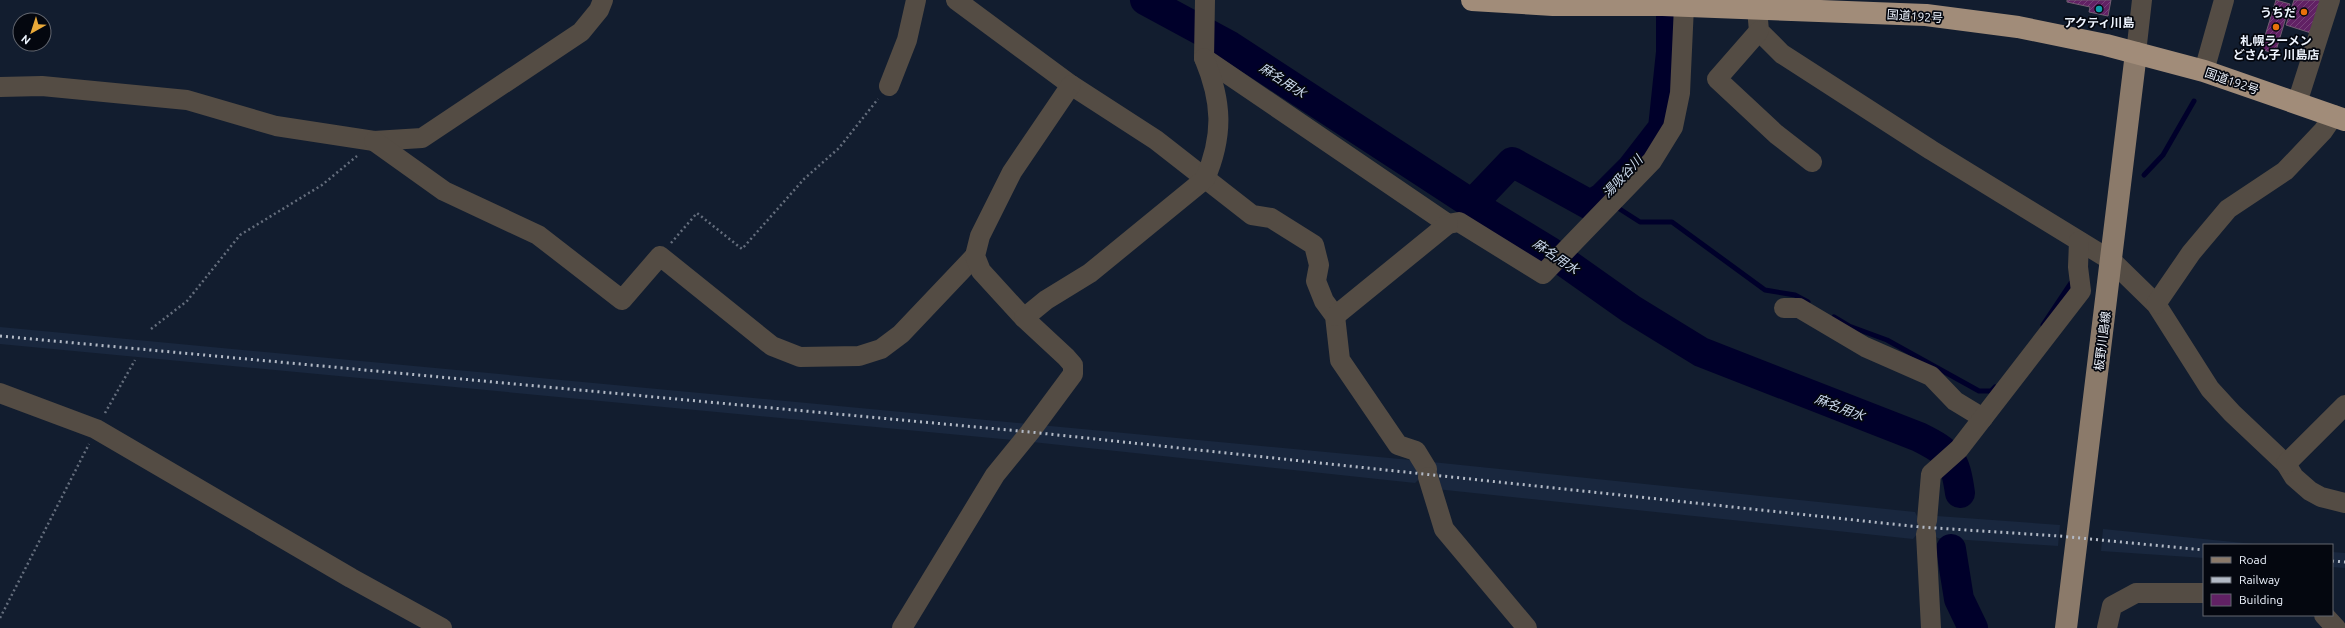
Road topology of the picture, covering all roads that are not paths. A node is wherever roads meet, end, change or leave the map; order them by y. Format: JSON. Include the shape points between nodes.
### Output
{"nodes":[{"id":1,"x":603,"y":0,"type":"edge"},
{"id":2,"x":916,"y":0,"type":"edge"},
{"id":3,"x":956,"y":0,"type":"edge"},
{"id":4,"x":1472,"y":0,"type":"edge"},
{"id":5,"x":2142,"y":0,"type":"edge"},
{"id":6,"x":2224,"y":0,"type":"edge"},
{"id":7,"x":2330,"y":0,"type":"edge"},
{"id":8,"x":1515,"y":1,"type":"edge"},
{"id":9,"x":1676,"y":5,"type":"junction"},
{"id":10,"x":1747,"y":6,"type":"edge"},
{"id":11,"x":1205,"y":8,"type":"edge"},
{"id":12,"x":1758,"y":31,"type":"junction"},
{"id":13,"x":1204,"y":53,"type":"junction"},
{"id":14,"x":2136,"y":53,"type":"junction"},
{"id":15,"x":2204,"y":71,"type":"junction"},
{"id":16,"x":1071,"y":85,"type":"junction"},
{"id":17,"x":889,"y":86,"type":"road end"},
{"id":18,"x":0,"y":87,"type":"edge"},
{"id":19,"x":2297,"y":103,"type":"junction"},
{"id":20,"x":2340,"y":117,"type":"edge"},
{"id":21,"x":374,"y":141,"type":"junction"},
{"id":22,"x":1812,"y":162,"type":"dead end"},
{"id":23,"x":1205,"y":179,"type":"junction"},
{"id":24,"x":1448,"y":224,"type":"junction"},
{"id":25,"x":2080,"y":241,"type":"junction"},
{"id":26,"x":974,"y":256,"type":"junction"},
{"id":27,"x":2112,"y":261,"type":"junction"},
{"id":28,"x":2156,"y":304,"type":"junction"},
{"id":29,"x":1784,"y":308,"type":"dead end"},
{"id":30,"x":1335,"y":316,"type":"junction"},
{"id":31,"x":1024,"y":318,"type":"junction"},
{"id":32,"x":0,"y":393,"type":"edge"},
{"id":33,"x":2345,"y":405,"type":"edge"},
{"id":34,"x":1983,"y":418,"type":"junction"},
{"id":35,"x":2286,"y":464,"type":"junction"},
{"id":36,"x":2345,"y":503,"type":"edge"},
{"id":37,"x":2203,"y":593,"type":"edge"},
{"id":38,"x":2325,"y":616,"type":"edge"},
{"id":39,"x":442,"y":628,"type":"edge"},
{"id":40,"x":902,"y":628,"type":"edge"},
{"id":41,"x":1527,"y":628,"type":"edge"},
{"id":42,"x":1931,"y":628,"type":"edge"},
{"id":43,"x":2066,"y":628,"type":"edge"},
{"id":44,"x":2107,"y":628,"type":"edge"},
{"id":45,"x":2336,"y":628,"type":"edge"}],
"edges":[{"from":1,"to":21,"type":"street","via":[[599,10],[581,32],[422,138]]},
{"from":2,"to":17,"type":"street","via":[[907,40]]},
{"from":3,"to":16,"type":"street"},
{"from":4,"to":8,"type":"highway","name":"国道192号"},
{"from":5,"to":14,"type":"street"},
{"from":6,"to":15,"type":"street"},
{"from":7,"to":19,"type":"street"},
{"from":8,"to":9,"type":"highway","name":"国道192号"},
{"from":9,"to":10,"type":"highway","name":"国道192号"},
{"from":9,"to":24,"type":"street","via":[[1680,93],[1674,127],[1652,161],[1543,274],[1459,222]]},
{"from":10,"to":12,"type":"street"},
{"from":10,"to":14,"type":"highway","name":"国道192号","via":[[1926,15],[2018,27]]},
{"from":11,"to":13,"type":"street"},
{"from":12,"to":22,"type":"street","via":[[1717,79],[1776,134]]},
{"from":12,"to":25,"type":"street","via":[[1782,54],[1931,150]]},
{"from":13,"to":23,"type":"street","via":[[1215,84],[1219,111],[1214,158]]},
{"from":13,"to":24,"type":"street"},
{"from":14,"to":15,"type":"highway","name":"国道192号"},
{"from":14,"to":27,"type":"main road","name":"板野川島線"},
{"from":15,"to":19,"type":"highway","name":"国道192号"},
{"from":16,"to":23,"type":"street","via":[[1156,140]]},
{"from":16,"to":26,"type":"street","via":[[1012,172],[980,236]]},
{"from":18,"to":21,"type":"street","via":[[42,86],[186,100],[276,126]]},
{"from":19,"to":20,"type":"highway","name":"国道192号"},
{"from":20,"to":28,"type":"street","via":[[2285,171],[2228,209],[2191,252]]},
{"from":21,"to":26,"type":"street","via":[[444,191],[538,235],[622,300],[660,256],[772,346],[800,357],[859,356],[881,349],[901,334]]},
{"from":23,"to":30,"type":"street","via":[[1252,215],[1271,218],[1314,244],[1319,265],[1316,280],[1324,301]]},
{"from":23,"to":31,"type":"street","via":[[1090,273],[1046,300]]},
{"from":24,"to":30,"type":"street"},
{"from":25,"to":27,"type":"street"},
{"from":25,"to":34,"type":"street","via":[[2078,267],[2081,291]]},
{"from":26,"to":31,"type":"street","via":[[980,271]]},
{"from":27,"to":28,"type":"street"},
{"from":27,"to":43,"type":"main road","name":"板野川島線"},
{"from":28,"to":35,"type":"street","via":[[2210,389]]},
{"from":29,"to":34,"type":"street","via":[[1799,308],[1865,346],[1931,376],[1955,401]]},
{"from":30,"to":41,"type":"street","via":[[1340,360],[1398,444],[1416,451],[1428,473],[1444,530]]},
{"from":31,"to":40,"type":"street","via":[[1066,357],[1073,365],[1073,374],[995,474]]},
{"from":32,"to":39,"type":"street","via":[[96,429],[351,578]]},
{"from":33,"to":35,"type":"street"},
{"from":34,"to":42,"type":"street","via":[[1958,449],[1931,474],[1927,527]]},
{"from":35,"to":36,"type":"street","via":[[2294,477],[2310,491],[2321,497]]},
{"from":37,"to":44,"type":"street","via":[[2136,592],[2112,606]]},
{"from":38,"to":45,"type":"street"}]}
